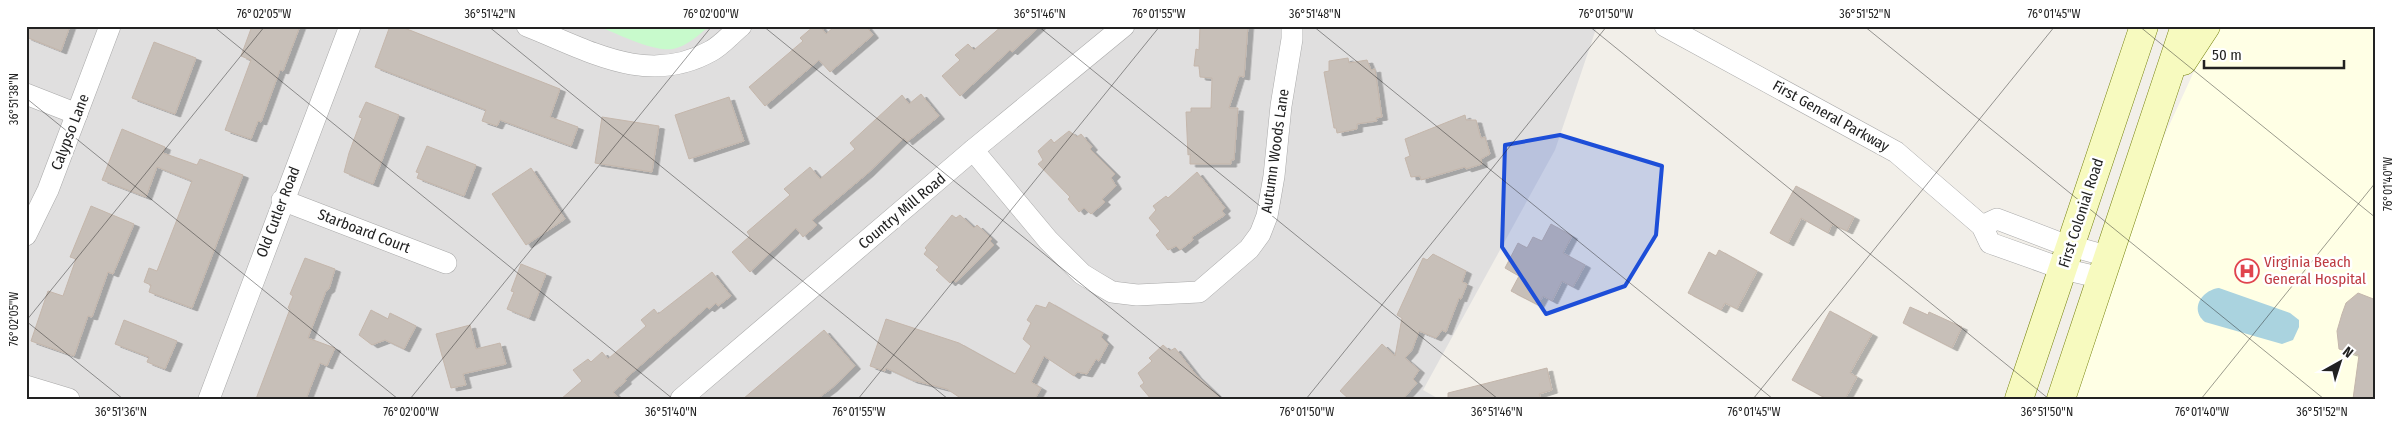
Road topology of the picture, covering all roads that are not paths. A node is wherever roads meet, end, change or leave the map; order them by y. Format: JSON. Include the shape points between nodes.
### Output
{"nodes":[{"id":1,"x":110,"y":26,"type":"edge"},
{"id":2,"x":350,"y":26,"type":"edge"},
{"id":3,"x":527,"y":26,"type":"edge"},
{"id":4,"x":741,"y":26,"type":"edge"},
{"id":5,"x":1124,"y":26,"type":"edge"},
{"id":6,"x":1292,"y":26,"type":"edge"},
{"id":7,"x":1666,"y":26,"type":"edge"},
{"id":8,"x":2144,"y":26,"type":"edge"},
{"id":9,"x":2185,"y":26,"type":"edge"},
{"id":10,"x":2206,"y":26,"type":"edge"},
{"id":11,"x":2164,"y":87,"type":"junction"},
{"id":12,"x":26,"y":94,"type":"edge"},
{"id":13,"x":77,"y":114,"type":"junction"},
{"id":14,"x":973,"y":150,"type":"junction"},
{"id":15,"x":282,"y":200,"type":"junction"},
{"id":16,"x":26,"y":235,"type":"edge"},
{"id":17,"x":2067,"y":257,"type":"junction"},
{"id":18,"x":446,"y":263,"type":"dead end"},
{"id":19,"x":2105,"y":267,"type":"junction"},
{"id":20,"x":26,"y":386,"type":"edge"},
{"id":21,"x":69,"y":399,"type":"edge"},
{"id":22,"x":209,"y":399,"type":"edge"},
{"id":23,"x":681,"y":399,"type":"edge"},
{"id":24,"x":2019,"y":399,"type":"edge"},
{"id":25,"x":2061,"y":399,"type":"edge"}],
"edges":[{"from":1,"to":13,"type":"street","name":"Calypso Lane"},
{"from":2,"to":15,"type":"street","name":"Old Cutler Road"},
{"from":3,"to":4,"type":"street","via":[[623,64],[645,67],[688,61],[713,50]]},
{"from":5,"to":14,"type":"street","name":"Country Mill Road"},
{"from":6,"to":14,"type":"street","name":"Autumn Woods Lane","via":[[1267,216],[1249,249],[1199,292],[1137,295],[1112,292],[1094,282],[1048,240]]},
{"from":7,"to":17,"type":"street","name":"First General Parkway","via":[[1896,152],[1982,226],[1990,243]]},
{"from":8,"to":17,"type":"main road","name":"First Colonial Road"},
{"from":9,"to":11,"type":"main road"},
{"from":10,"to":11,"type":"main road"},
{"from":11,"to":19,"type":"main road"},
{"from":12,"to":13,"type":"street"},
{"from":13,"to":16,"type":"street","name":"Calypso Lane","via":[[48,190]]},
{"from":14,"to":23,"type":"street","name":"Country Mill Road"},
{"from":15,"to":18,"type":"street","name":"Starboard Court"},
{"from":15,"to":22,"type":"street","name":"Old Cutler Road"},
{"from":17,"to":19,"type":"street","name":"First General Parkway"},
{"from":17,"to":24,"type":"main road","name":"First Colonial Road"},
{"from":19,"to":25,"type":"main road"},
{"from":20,"to":21,"type":"street"}]}
